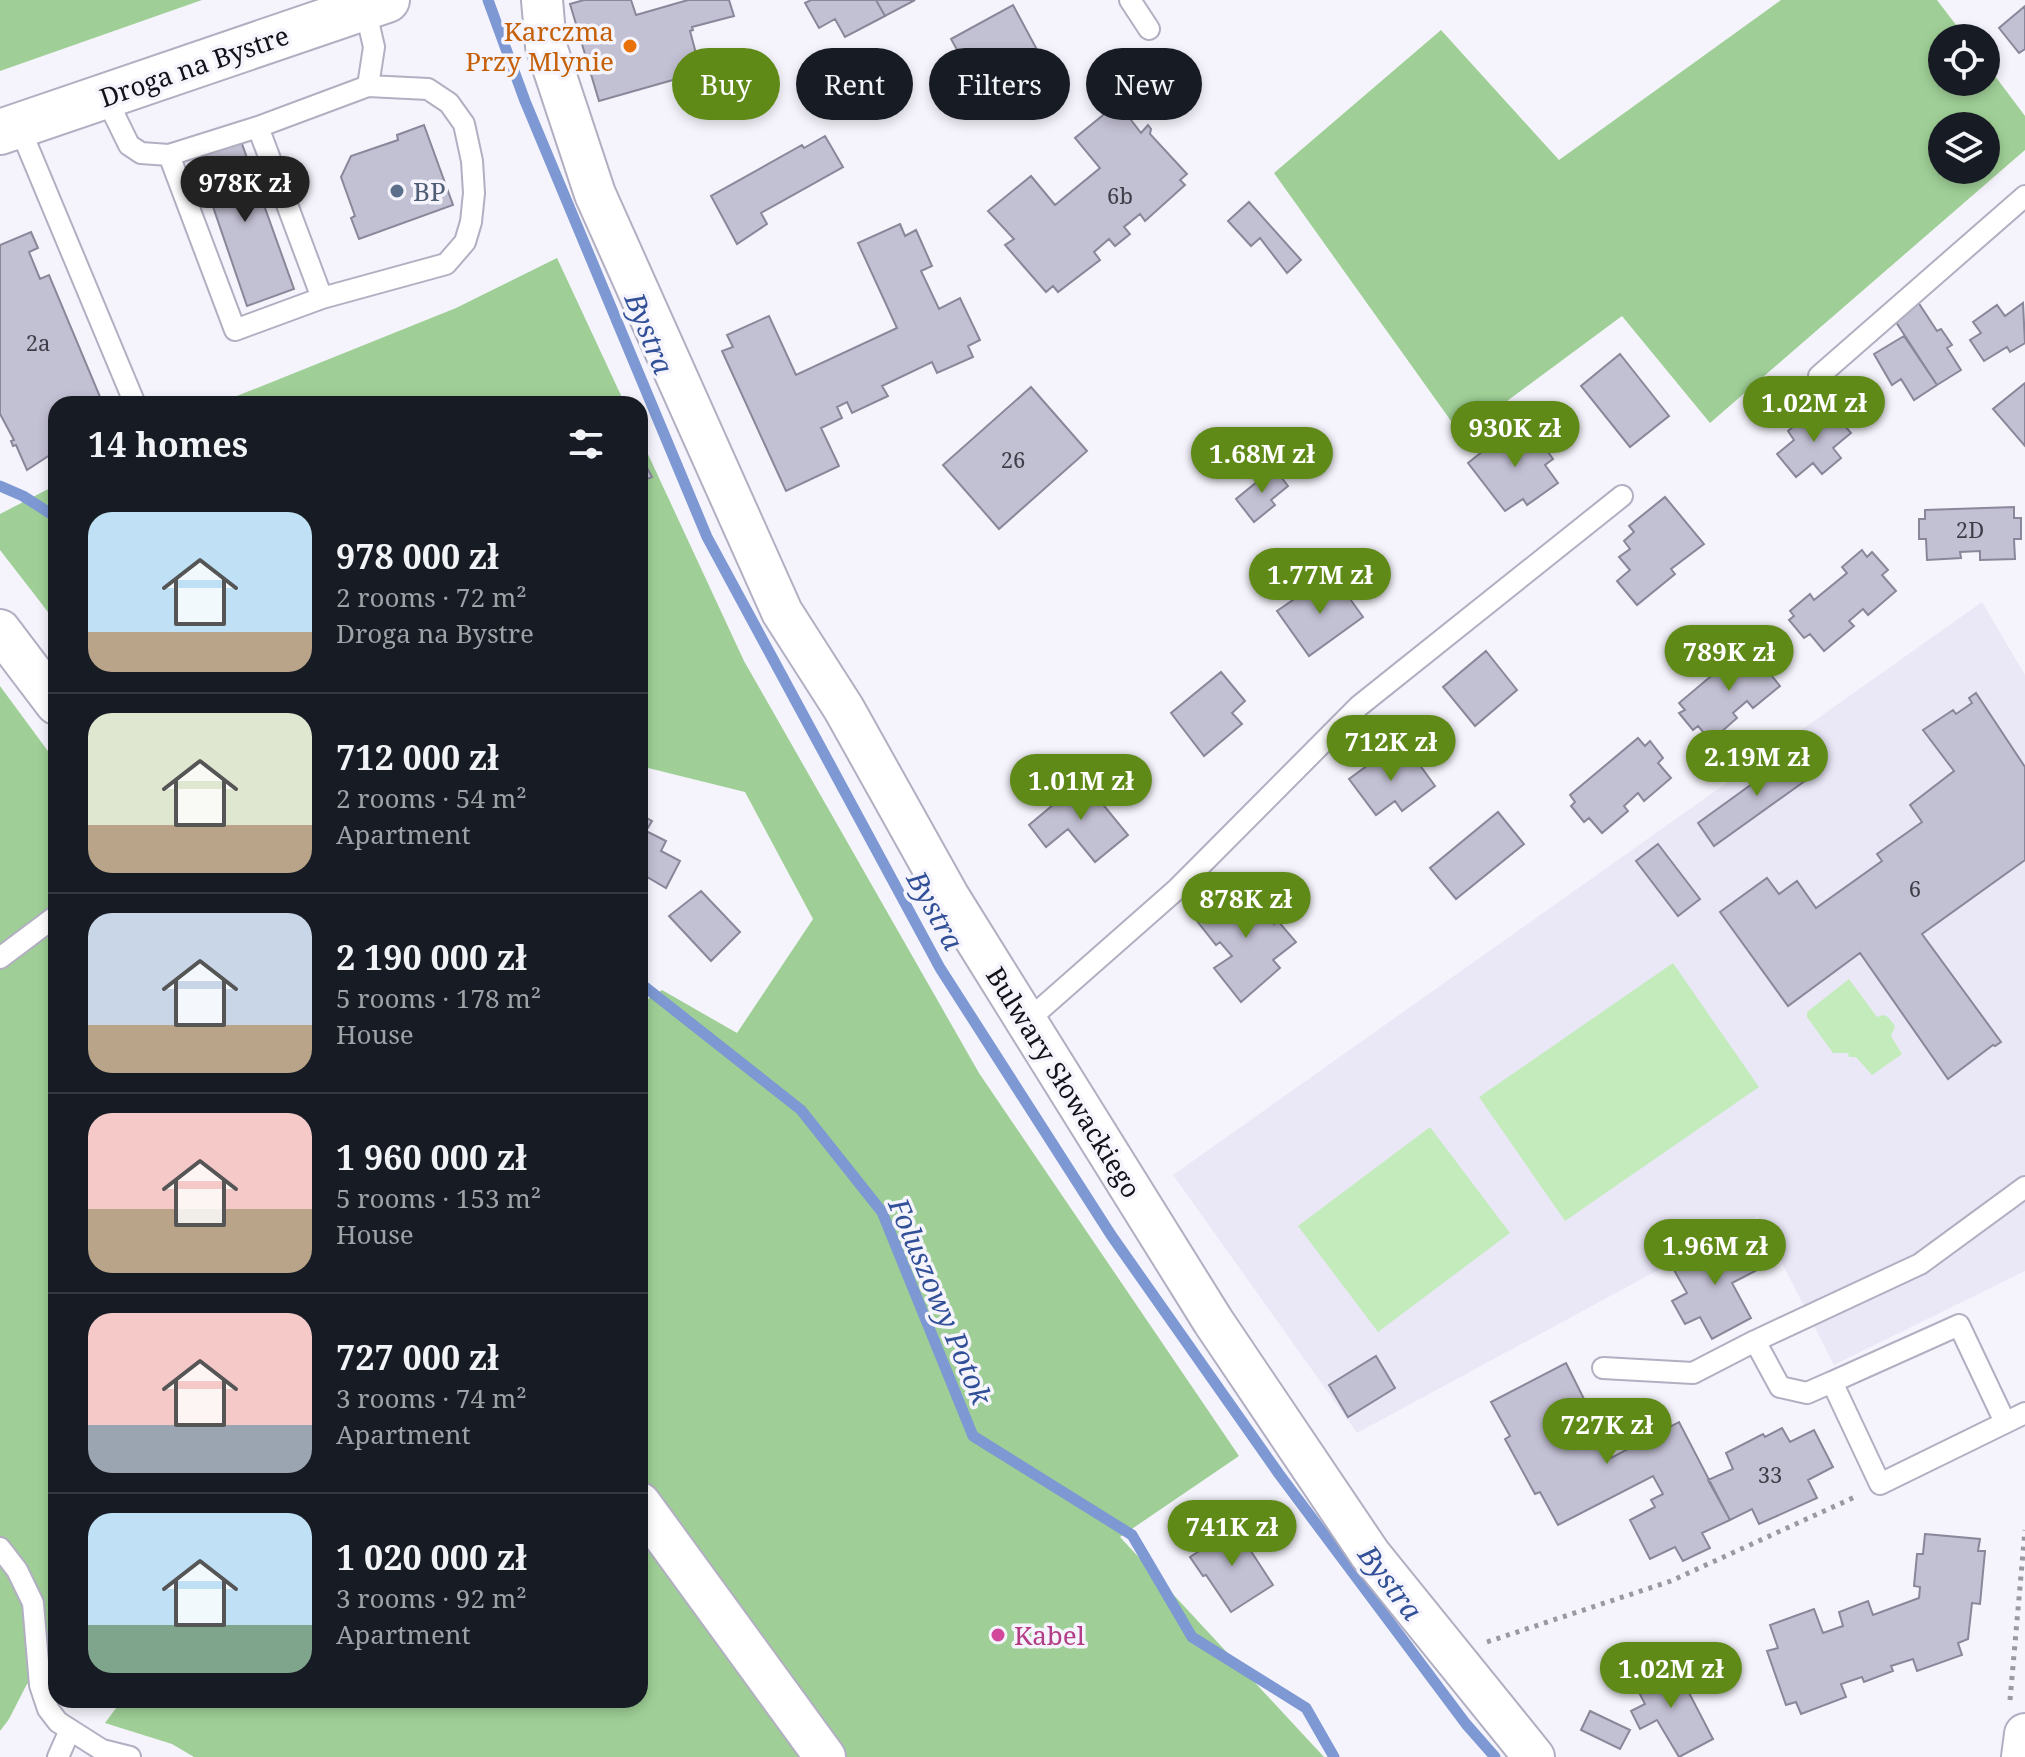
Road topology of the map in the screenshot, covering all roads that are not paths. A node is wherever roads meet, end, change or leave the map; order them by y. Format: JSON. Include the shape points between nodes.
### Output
{"nodes":[{"id":1,"x":542,"y":0,"type":"edge"},
{"id":2,"x":1130,"y":0,"type":"edge"},
{"id":3,"x":376,"y":4,"type":"edge"},
{"id":4,"x":1149,"y":29,"type":"dead end"},
{"id":5,"x":368,"y":86,"type":"junction"},
{"id":6,"x":105,"y":96,"type":"junction"},
{"id":7,"x":258,"y":127,"type":"junction"},
{"id":8,"x":10,"y":129,"type":"edge"},
{"id":9,"x":169,"y":155,"type":"junction"},
{"id":10,"x":2025,"y":196,"type":"edge"},
{"id":11,"x":322,"y":298,"type":"junction"},
{"id":12,"x":1819,"y":376,"type":"dead end"},
{"id":13,"x":131,"y":396,"type":"edge"},
{"id":14,"x":1622,"y":496,"type":"dead end"},
{"id":15,"x":0,"y":630,"type":"edge"},
{"id":16,"x":48,"y":693,"type":"edge"},
{"id":17,"x":48,"y":922,"type":"edge"},
{"id":18,"x":0,"y":958,"type":"edge"},
{"id":19,"x":1026,"y":1022,"type":"junction"},
{"id":20,"x":2025,"y":1187,"type":"edge"},
{"id":21,"x":1755,"y":1341,"type":"junction"},
{"id":22,"x":1603,"y":1368,"type":"dead end"},
{"id":23,"x":1832,"y":1382,"type":"junction"},
{"id":24,"x":2025,"y":1413,"type":"edge"},
{"id":25,"x":2005,"y":1422,"type":"junction"},
{"id":26,"x":648,"y":1514,"type":"edge"},
{"id":27,"x":0,"y":1548,"type":"edge"},
{"id":28,"x":2017,"y":1725,"type":"edge"},
{"id":29,"x":70,"y":1730,"type":"junction"},
{"id":30,"x":58,"y":1757,"type":"edge"},
{"id":31,"x":130,"y":1757,"type":"edge"},
{"id":32,"x":825,"y":1757,"type":"edge"},
{"id":33,"x":1534,"y":1757,"type":"edge"},
{"id":34,"x":2022,"y":1757,"type":"edge"}],
"edges":[{"from":1,"to":19,"type":"street","name":"Bulwary Słowackiego","via":[[546,46],[595,194],[782,612]]},
{"from":2,"to":4,"type":"lane"},
{"from":3,"to":5,"type":"lane"},
{"from":3,"to":6,"type":"street","name":"Droga na Bystre"},
{"from":5,"to":7,"type":"lane"},
{"from":5,"to":11,"type":"lane","via":[[428,89],[449,103],[464,124],[472,161],[471,222],[465,242],[446,264]]},
{"from":6,"to":8,"type":"street","name":"Droga na Bystre"},
{"from":6,"to":9,"type":"lane","via":[[129,145],[141,153]]},
{"from":7,"to":9,"type":"lane"},
{"from":7,"to":11,"type":"lane"},
{"from":8,"to":13,"type":"lane"},
{"from":9,"to":11,"type":"lane","via":[[235,330]]},
{"from":10,"to":12,"type":"lane"},
{"from":14,"to":19,"type":"lane","via":[[1359,706],[1177,889]]},
{"from":15,"to":16,"type":"street"},
{"from":17,"to":18,"type":"lane"},
{"from":19,"to":33,"type":"street","name":"Bulwary Słowackiego","via":[[1239,1360],[1370,1554]]},
{"from":20,"to":21,"type":"lane","via":[[1920,1264]]},
{"from":21,"to":22,"type":"lane","via":[[1693,1373]]},
{"from":21,"to":23,"type":"lane","via":[[1780,1387],[1807,1393]]},
{"from":23,"to":25,"type":"lane","via":[[1959,1325]]},
{"from":23,"to":25,"type":"lane","via":[[1880,1484]]},
{"from":24,"to":25,"type":"lane"},
{"from":26,"to":32,"type":"street"},
{"from":27,"to":29,"type":"lane","via":[[33,1603],[40,1685],[48,1709]]},
{"from":28,"to":34,"type":"street"},
{"from":29,"to":30,"type":"lane"},
{"from":29,"to":31,"type":"lane","via":[[102,1750]]}]}
